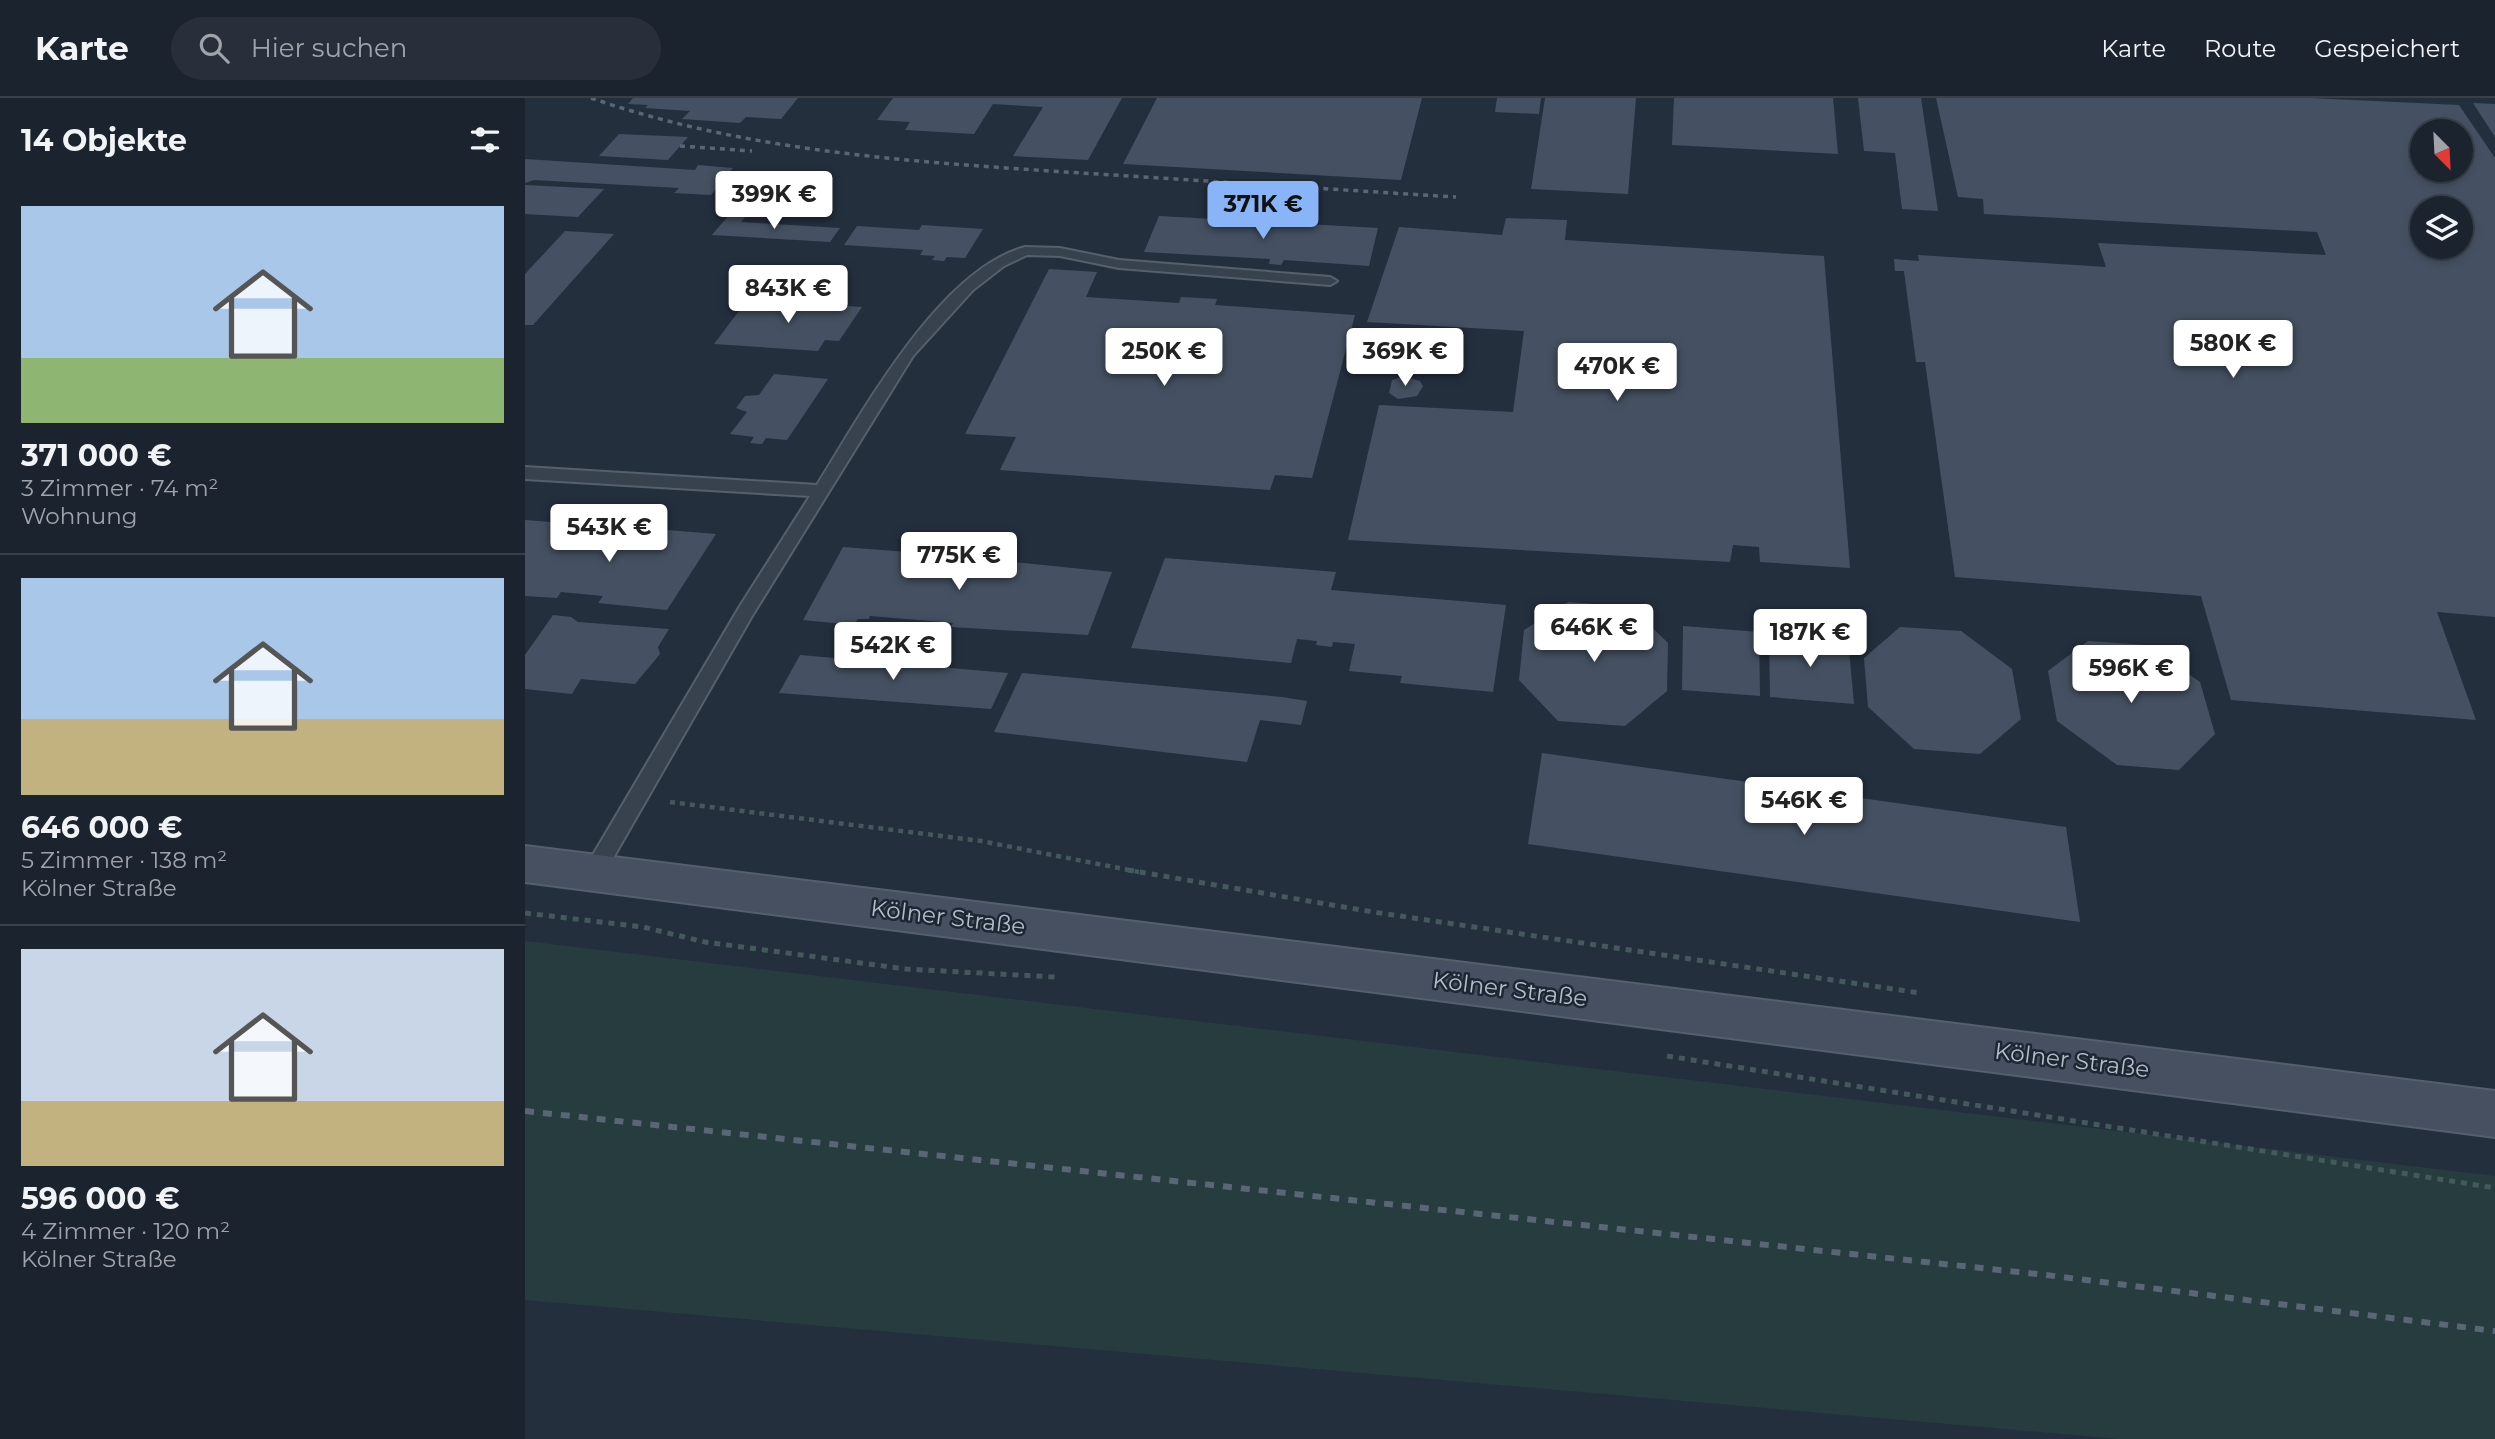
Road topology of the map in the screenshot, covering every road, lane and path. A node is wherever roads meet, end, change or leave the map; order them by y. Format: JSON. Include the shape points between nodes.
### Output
{"nodes":[{"id":1,"x":1330,"y":281,"type":"dead end"},
{"id":2,"x":525,"y":473,"type":"edge"},
{"id":3,"x":821,"y":491,"type":"junction"},
{"id":4,"x":638,"y":798,"type":"junction"},
{"id":5,"x":525,"y":864,"type":"edge"},
{"id":6,"x":594,"y":873,"type":"junction"},
{"id":7,"x":525,"y":914,"type":"edge"},
{"id":8,"x":1067,"y":977,"type":"dead end"},
{"id":9,"x":1923,"y":993,"type":"dead end"},
{"id":10,"x":1662,"y":1056,"type":"dead end"},
{"id":11,"x":2495,"y":1114,"type":"edge"},
{"id":12,"x":2495,"y":1188,"type":"edge"}],
"edges":[{"from":1,"to":3,"type":"lane","via":[[1119,264],[1060,252],[1025,251],[999,263],[933,322],[908,352]]},
{"from":2,"to":3,"type":"lane"},
{"from":3,"to":4,"type":"lane"},
{"from":4,"to":6,"type":"lane"},
{"from":4,"to":9,"type":"path","via":[[981,841],[1373,912]]},
{"from":5,"to":6,"type":"main road","name":"Kölner Straße"},
{"from":6,"to":11,"type":"main road","name":"Kölner Straße"},
{"from":7,"to":8,"type":"path","via":[[643,927],[705,942],[906,969]]},
{"from":10,"to":12,"type":"path"}]}
